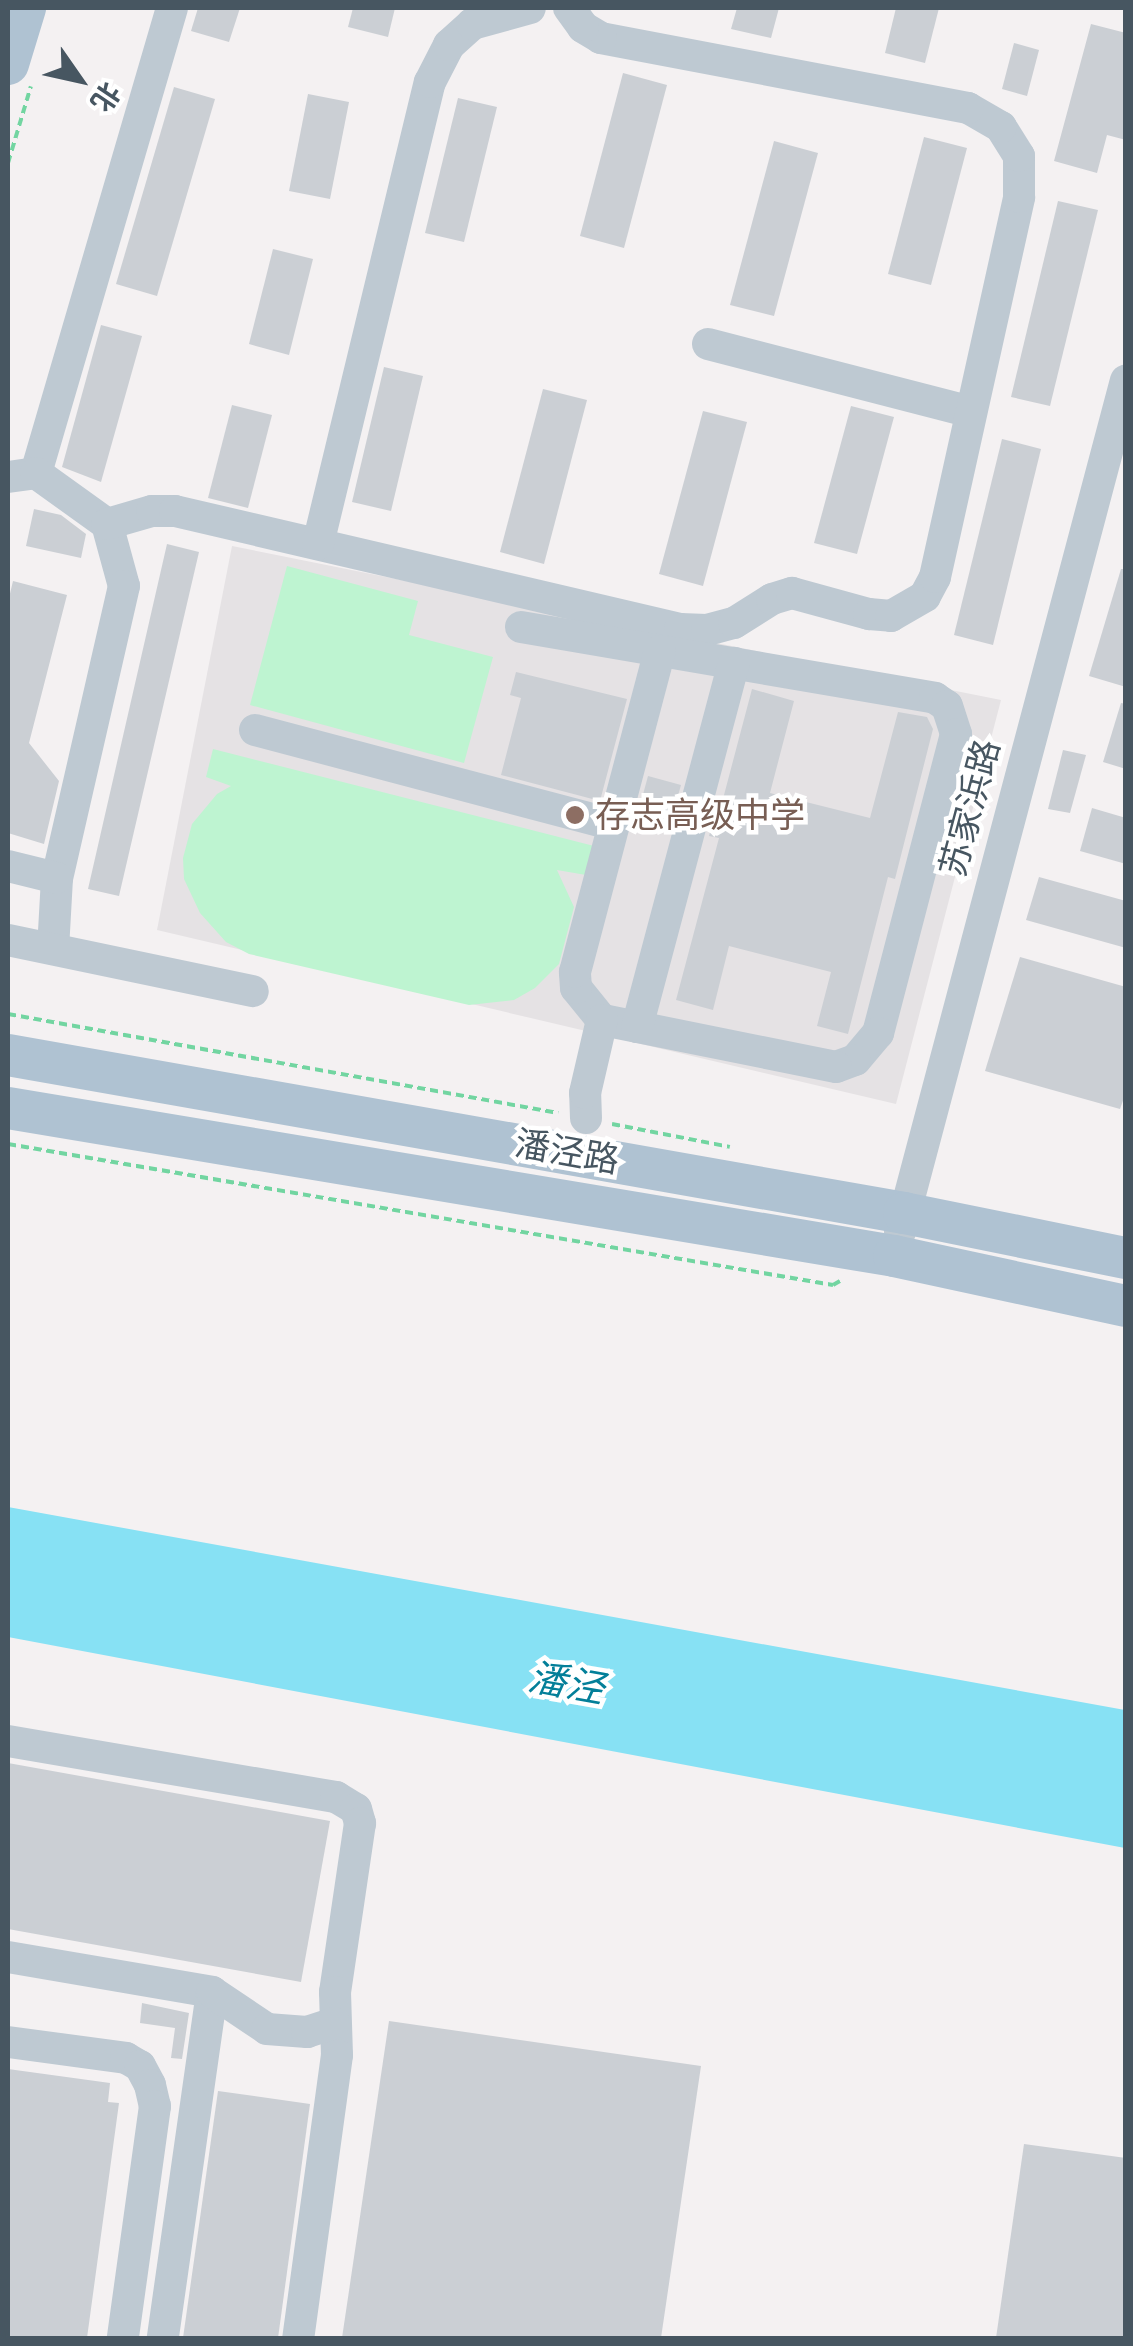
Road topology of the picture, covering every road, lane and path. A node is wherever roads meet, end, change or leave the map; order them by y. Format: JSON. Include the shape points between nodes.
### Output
{"nodes":[{"id":1,"x":25,"y":8,"type":"edge"},
{"id":2,"x":172,"y":8,"type":"edge"},
{"id":3,"x":530,"y":8,"type":"edge"},
{"id":4,"x":569,"y":8,"type":"edge"},
{"id":5,"x":8,"y":64,"type":"edge"},
{"id":6,"x":708,"y":344,"type":"dead end"},
{"id":7,"x":1126,"y":380,"type":"edge"},
{"id":8,"x":970,"y":412,"type":"junction"},
{"id":9,"x":22,"y":475,"type":"edge"},
{"id":10,"x":107,"y":524,"type":"junction"},
{"id":11,"x":318,"y":544,"type":"junction"},
{"id":12,"x":521,"y":626,"type":"dead end"},
{"id":13,"x":660,"y":651,"type":"junction"},
{"id":14,"x":734,"y":664,"type":"junction"},
{"id":15,"x":255,"y":730,"type":"dead end"},
{"id":16,"x":614,"y":826,"type":"junction"},
{"id":17,"x":8,"y":866,"type":"edge"},
{"id":18,"x":57,"y":878,"type":"junction"},
{"id":19,"x":8,"y":940,"type":"edge"},
{"id":20,"x":54,"y":949,"type":"junction"},
{"id":21,"x":253,"y":991,"type":"dead end"},
{"id":22,"x":8,"y":1014,"type":"edge"},
{"id":23,"x":602,"y":1020,"type":"junction"},
{"id":24,"x":637,"y":1026,"type":"junction"},
{"id":25,"x":8,"y":1055,"type":"edge"},
{"id":26,"x":8,"y":1108,"type":"edge"},
{"id":27,"x":586,"y":1118,"type":"junction"},
{"id":28,"x":8,"y":1144,"type":"edge"},
{"id":29,"x":746,"y":1151,"type":"dead end"},
{"id":30,"x":904,"y":1213,"type":"junction"},
{"id":31,"x":894,"y":1256,"type":"junction"},
{"id":32,"x":1126,"y":1258,"type":"edge"},
{"id":33,"x":848,"y":1278,"type":"dead end"},
{"id":34,"x":1126,"y":1306,"type":"edge"},
{"id":35,"x":8,"y":1741,"type":"edge"},
{"id":36,"x":8,"y":1958,"type":"edge"},
{"id":37,"x":212,"y":1992,"type":"junction"},
{"id":38,"x":335,"y":2023,"type":"junction"},
{"id":39,"x":8,"y":2042,"type":"edge"},
{"id":40,"x":123,"y":2338,"type":"edge"},
{"id":41,"x":163,"y":2338,"type":"edge"},
{"id":42,"x":298,"y":2338,"type":"edge"}],
"edges":[{"from":1,"to":5,"type":"main road"},
{"from":2,"to":9,"type":"street"},
{"from":3,"to":11,"type":"street","via":[[472,24],[449,45],[430,82]]},
{"from":4,"to":8,"type":"street","via":[[600,38],[968,108],[1001,127],[1019,156],[1019,197]]},
{"from":6,"to":8,"type":"street"},
{"from":7,"to":30,"type":"street","name":"苏家浜路"},
{"from":8,"to":11,"type":"street","via":[[935,576],[925,596],[891,616],[792,592],[734,622],[680,629]]},
{"from":9,"to":10,"type":"street"},
{"from":10,"to":11,"type":"street","via":[[174,510]]},
{"from":10,"to":18,"type":"street","via":[[124,586]]},
{"from":12,"to":13,"type":"street"},
{"from":13,"to":14,"type":"street"},
{"from":13,"to":16,"type":"street"},
{"from":14,"to":24,"type":"street"},
{"from":14,"to":24,"type":"street","via":[[935,698],[953,714],[956,734],[878,1033],[855,1060],[836,1067]]},
{"from":15,"to":16,"type":"street"},
{"from":16,"to":23,"type":"street","via":[[575,972],[576,988]]},
{"from":17,"to":18,"type":"street"},
{"from":18,"to":20,"type":"street"},
{"from":19,"to":20,"type":"street"},
{"from":20,"to":21,"type":"street"},
{"from":22,"to":27,"type":"path","name":"潘泾路"},
{"from":23,"to":24,"type":"street"},
{"from":23,"to":27,"type":"street"},
{"from":25,"to":30,"type":"main road","name":"潘泾路"},
{"from":26,"to":31,"type":"main road","name":"潘泾路"},
{"from":27,"to":29,"type":"path","name":"潘泾路"},
{"from":28,"to":33,"type":"path","via":[[833,1284]]},
{"from":30,"to":31,"type":"street","name":"苏家浜路"},
{"from":30,"to":32,"type":"main road","name":"潘泾路"},
{"from":31,"to":34,"type":"main road","name":"潘泾路"},
{"from":35,"to":38,"type":"street","via":[[348,1801],[360,1823]]},
{"from":36,"to":37,"type":"street"},
{"from":37,"to":38,"type":"street","via":[[267,2028],[308,2032]]},
{"from":37,"to":41,"type":"street"},
{"from":38,"to":42,"type":"street","via":[[337,2055]]},
{"from":39,"to":40,"type":"street","via":[[126,2058],[140,2066],[150,2086],[155,2106]]}]}
